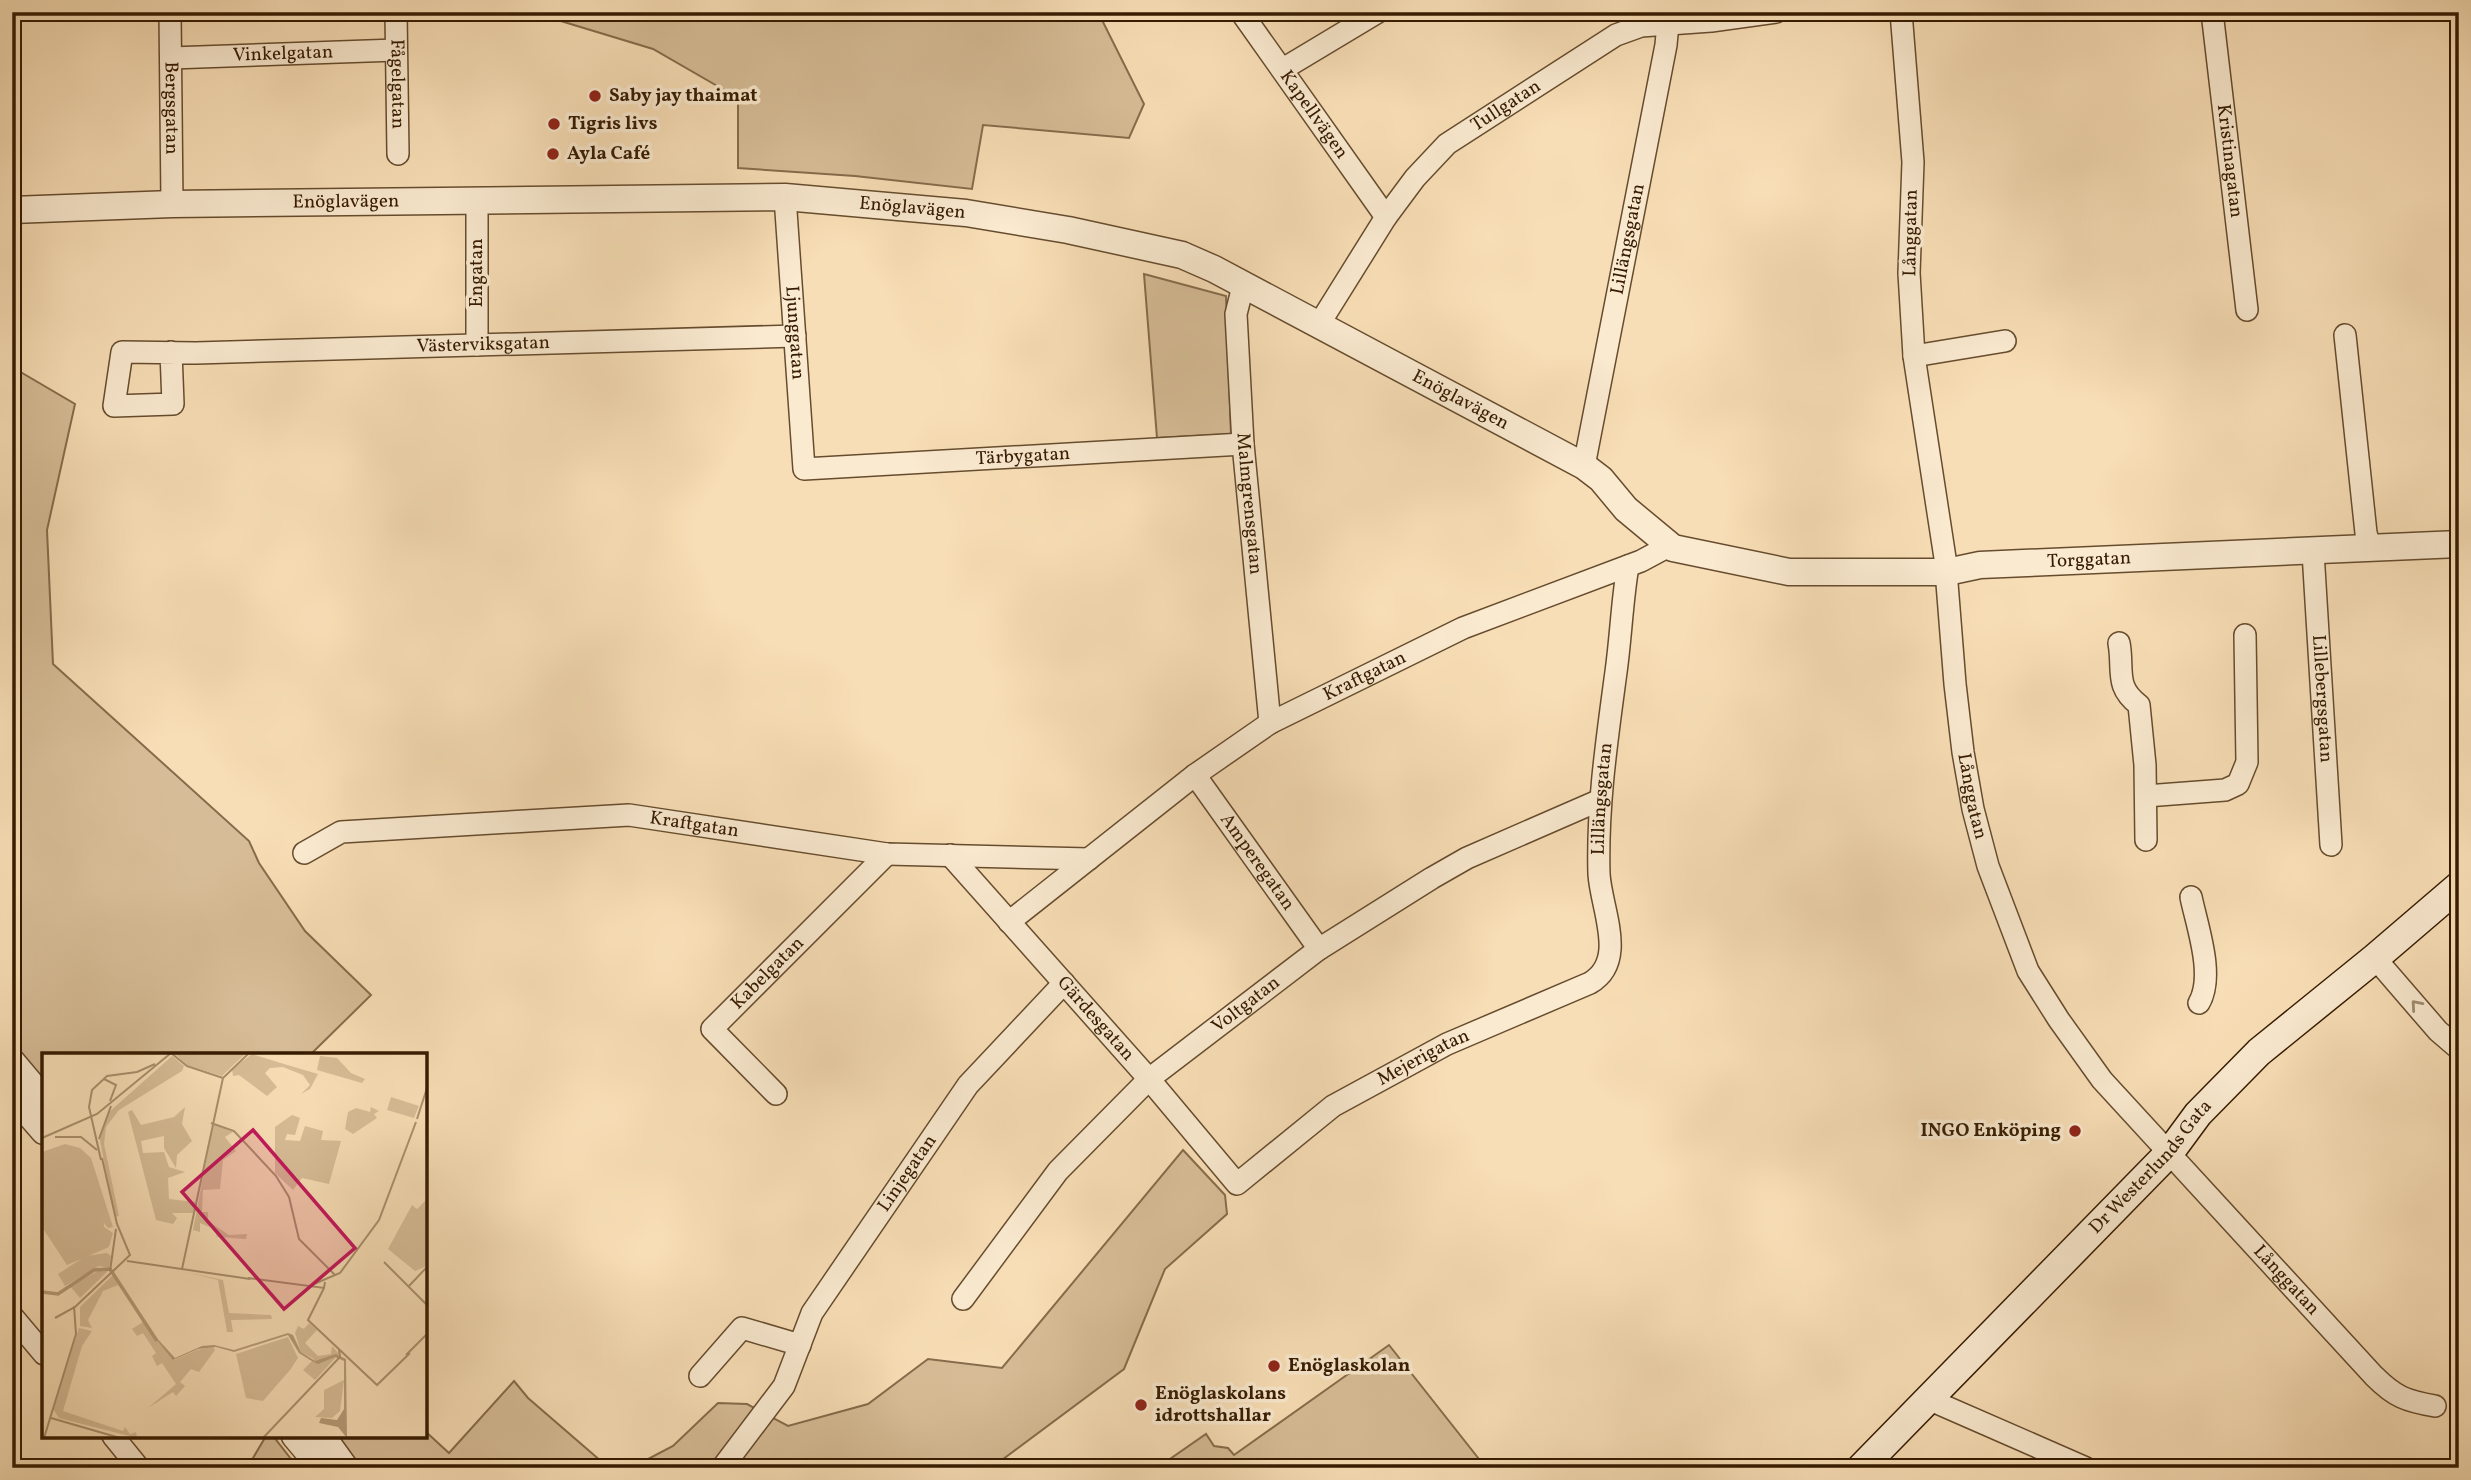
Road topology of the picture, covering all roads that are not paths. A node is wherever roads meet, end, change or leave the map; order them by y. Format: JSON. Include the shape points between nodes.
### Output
{"nodes":[{"id":1,"x":170,"y":12,"type":"edge"},
{"id":2,"x":396,"y":12,"type":"edge"},
{"id":3,"x":1241,"y":12,"type":"edge"},
{"id":4,"x":1378,"y":12,"type":"edge"},
{"id":5,"x":1776,"y":12,"type":"edge"},
{"id":6,"x":1901,"y":12,"type":"edge"},
{"id":7,"x":2212,"y":12,"type":"edge"},
{"id":8,"x":1667,"y":18,"type":"edge"},
{"id":9,"x":396,"y":50,"type":"junction"},
{"id":10,"x":171,"y":58,"type":"junction"},
{"id":11,"x":1283,"y":69,"type":"junction"},
{"id":12,"x":398,"y":154,"type":"dead end"},
{"id":13,"x":785,"y":197,"type":"junction"},
{"id":14,"x":477,"y":201,"type":"junction"},
{"id":15,"x":172,"y":204,"type":"junction"},
{"id":16,"x":12,"y":210,"type":"edge"},
{"id":17,"x":1386,"y":217,"type":"junction"},
{"id":18,"x":1243,"y":286,"type":"junction"},
{"id":19,"x":2247,"y":310,"type":"dead end"},
{"id":20,"x":1318,"y":326,"type":"junction"},
{"id":21,"x":2345,"y":335,"type":"dead end"},
{"id":22,"x":795,"y":336,"type":"junction"},
{"id":23,"x":2005,"y":341,"type":"dead end"},
{"id":24,"x":477,"y":345,"type":"junction"},
{"id":25,"x":170,"y":352,"type":"dead end"},
{"id":26,"x":1914,"y":356,"type":"junction"},
{"id":27,"x":1243,"y":444,"type":"junction"},
{"id":28,"x":1584,"y":466,"type":"junction"},
{"id":29,"x":804,"y":469,"type":"joint"},
{"id":30,"x":2459,"y":544,"type":"edge"},
{"id":31,"x":1669,"y":546,"type":"junction"},
{"id":32,"x":2370,"y":547,"type":"junction"},
{"id":33,"x":2313,"y":552,"type":"junction"},
{"id":34,"x":1721,"y":558,"type":"joint"},
{"id":35,"x":1628,"y":566,"type":"junction"},
{"id":36,"x":1947,"y":572,"type":"junction"},
{"id":37,"x":2245,"y":635,"type":"dead end"},
{"id":38,"x":2119,"y":643,"type":"dead end"},
{"id":39,"x":1270,"y":723,"type":"junction"},
{"id":40,"x":1195,"y":775,"type":"junction"},
{"id":41,"x":2146,"y":796,"type":"junction"},
{"id":42,"x":1600,"y":800,"type":"junction"},
{"id":43,"x":2146,"y":840,"type":"dead end"},
{"id":44,"x":2332,"y":845,"type":"dead end"},
{"id":45,"x":304,"y":853,"type":"dead end"},
{"id":46,"x":887,"y":855,"type":"junction"},
{"id":47,"x":950,"y":855,"type":"junction"},
{"id":48,"x":1089,"y":859,"type":"junction"},
{"id":49,"x":2459,"y":886,"type":"edge"},
{"id":50,"x":2191,"y":897,"type":"dead end"},
{"id":51,"x":1009,"y":922,"type":"junction"},
{"id":52,"x":1611,"y":948,"type":"joint"},
{"id":53,"x":1319,"y":949,"type":"junction"},
{"id":54,"x":2375,"y":958,"type":"junction"},
{"id":55,"x":1064,"y":983,"type":"junction"},
{"id":56,"x":2199,"y":1003,"type":"dead end"},
{"id":57,"x":2459,"y":1049,"type":"edge"},
{"id":58,"x":12,"y":1062,"type":"edge"},
{"id":59,"x":1149,"y":1079,"type":"junction"},
{"id":60,"x":12,"y":1094,"type":"edge"},
{"id":61,"x":776,"y":1094,"type":"dead end"},
{"id":62,"x":42,"y":1098,"type":"edge"},
{"id":63,"x":42,"y":1129,"type":"edge"},
{"id":64,"x":2170,"y":1152,"type":"junction"},
{"id":65,"x":1237,"y":1184,"type":"joint"},
{"id":66,"x":963,"y":1299,"type":"dead end"},
{"id":67,"x":13,"y":1319,"type":"edge"},
{"id":68,"x":800,"y":1345,"type":"junction"},
{"id":69,"x":42,"y":1351,"type":"edge"},
{"id":70,"x":701,"y":1376,"type":"dead end"},
{"id":71,"x":1928,"y":1399,"type":"junction"},
{"id":72,"x":2435,"y":1406,"type":"dead end"},
{"id":73,"x":114,"y":1438,"type":"edge"},
{"id":74,"x":297,"y":1438,"type":"edge"},
{"id":75,"x":323,"y":1438,"type":"edge"},
{"id":76,"x":129,"y":1464,"type":"edge"},
{"id":77,"x":321,"y":1468,"type":"edge"},
{"id":78,"x":345,"y":1468,"type":"edge"},
{"id":79,"x":722,"y":1468,"type":"edge"},
{"id":80,"x":1861,"y":1468,"type":"edge"},
{"id":81,"x":2086,"y":1468,"type":"edge"}],
"edges":[{"from":1,"to":10,"type":"street","name":"Bergsgatan"},
{"from":2,"to":9,"type":"street","name":"Fågelgatan"},
{"from":3,"to":11,"type":"street","name":"Kapellvägen"},
{"from":4,"to":11,"type":"street"},
{"from":5,"to":8,"type":"street","name":"Tullgatan","via":[[1711,21]]},
{"from":6,"to":26,"type":"street","name":"Långgatan","via":[[1913,162],[1909,273]]},
{"from":7,"to":19,"type":"street","name":"Kristinagatan"},
{"from":8,"to":17,"type":"street","name":"Tullgatan","via":[[1616,35],[1447,144]]},
{"from":8,"to":28,"type":"street","name":"Lillängsgatan","via":[[1666,45]]},
{"from":9,"to":10,"type":"street","name":"Vinkelgatan"},
{"from":9,"to":12,"type":"street","name":"Fågelgatan"},
{"from":10,"to":15,"type":"street","name":"Bergsgatan"},
{"from":11,"to":17,"type":"street","name":"Kapellvägen"},
{"from":13,"to":14,"type":"street","name":"Enöglavägen"},
{"from":13,"to":18,"type":"street","name":"Enöglavägen","via":[[966,213],[1068,230],[1182,256]]},
{"from":13,"to":22,"type":"street","name":"Ljunggatan"},
{"from":14,"to":15,"type":"street","name":"Enöglavägen"},
{"from":14,"to":24,"type":"street","name":"Engatan"},
{"from":15,"to":16,"type":"street","name":"Enöglavägen"},
{"from":17,"to":20,"type":"street","name":"Tullgatan"},
{"from":18,"to":20,"type":"street","name":"Enöglavägen"},
{"from":18,"to":27,"type":"street","name":"Malmgrensgatan","via":[[1236,314]]},
{"from":20,"to":28,"type":"street","name":"Enöglavägen"},
{"from":21,"to":32,"type":"street"},
{"from":22,"to":24,"type":"street","name":"Västerviksgatan"},
{"from":22,"to":29,"type":"street","name":"Ljunggatan"},
{"from":23,"to":26,"type":"street"},
{"from":24,"to":25,"type":"street","name":"Västerviksgatan"},
{"from":26,"to":36,"type":"street","name":"Långgatan"},
{"from":27,"to":29,"type":"street","name":"Tärbygatan"},
{"from":27,"to":39,"type":"street","name":"Malmgrensgatan"},
{"from":28,"to":31,"type":"street","name":"Enöglavägen"},
{"from":30,"to":32,"type":"street","name":"Torggatan"},
{"from":31,"to":34,"type":"street","name":"Enöglavägen"},
{"from":31,"to":35,"type":"street","name":"Kraftgatan"},
{"from":32,"to":33,"type":"street","name":"Torggatan"},
{"from":33,"to":36,"type":"street","name":"Torggatan","via":[[1980,565]]},
{"from":33,"to":44,"type":"street","name":"Lillebergsgatan"},
{"from":34,"to":36,"type":"street","name":"Torggatan","via":[[1789,572]]},
{"from":35,"to":39,"type":"street","name":"Kraftgatan","via":[[1463,628]]},
{"from":35,"to":42,"type":"street","name":"Lillängsgatan"},
{"from":36,"to":64,"type":"street","name":"Långgatan","via":[[1955,684],[1973,809],[2009,924],[2028,971],[2059,1020],[2102,1080]]},
{"from":37,"to":41,"type":"street","via":[[2247,762],[2238,784],[2225,790]]},
{"from":38,"to":41,"type":"street","via":[[2121,686],[2138,705]]},
{"from":39,"to":40,"type":"street","name":"Kraftgatan"},
{"from":40,"to":48,"type":"street","name":"Kraftgatan"},
{"from":40,"to":53,"type":"street","name":"Amperegatan"},
{"from":41,"to":43,"type":"street"},
{"from":42,"to":52,"type":"street","name":"Lillängsgatan","via":[[1600,877]]},
{"from":42,"to":53,"type":"street","name":"Voltgatan","via":[[1467,858]]},
{"from":45,"to":46,"type":"street","name":"Kraftgatan","via":[[341,832],[629,815]]},
{"from":46,"to":47,"type":"street","name":"Kraftgatan"},
{"from":46,"to":61,"type":"street","name":"Kabelgatan","via":[[712,1029]]},
{"from":47,"to":48,"type":"street","name":"Kraftgatan"},
{"from":47,"to":51,"type":"street","name":"Gärdesgatan"},
{"from":48,"to":51,"type":"street","name":"Kraftgatan"},
{"from":49,"to":54,"type":"main road","name":"Dr Westerlunds Gata"},
{"from":50,"to":56,"type":"street","via":[[2205,971],[2205,993]]},
{"from":51,"to":55,"type":"street","name":"Gärdesgatan"},
{"from":52,"to":65,"type":"street","name":"Mejerigatan","via":[[1599,978],[1447,1044],[1332,1106]]},
{"from":53,"to":59,"type":"street","name":"Voltgatan"},
{"from":57,"to":54,"type":"street","one_way":true},
{"from":54,"to":64,"type":"main road","name":"Dr Westerlunds Gata","via":[[2259,1052],[2198,1114]]},
{"from":55,"to":59,"type":"street","name":"Gärdesgatan"},
{"from":55,"to":68,"type":"street","name":"Linjegatan","via":[[968,1085],[812,1313]]},
{"from":58,"to":62,"type":"street"},
{"from":59,"to":65,"type":"street","name":"Gärdesgatan"},
{"from":59,"to":66,"type":"street","name":"Voltgatan","via":[[1058,1171]]},
{"from":60,"to":63,"type":"street"},
{"from":64,"to":71,"type":"main road","name":"Dr Westerlunds Gata"},
{"from":64,"to":72,"type":"street","name":"Långgatan","via":[[2374,1376],[2408,1401]]},
{"from":67,"to":69,"type":"street"},
{"from":68,"to":70,"type":"street","via":[[742,1328]]},
{"from":68,"to":79,"type":"street","name":"Linjegatan","via":[[784,1386]]},
{"from":71,"to":80,"type":"main road","name":"Dr Westerlunds Gata"},
{"from":71,"to":81,"type":"street"},
{"from":73,"to":76,"type":"street"},
{"from":74,"to":77,"type":"street"},
{"from":75,"to":78,"type":"street"}]}
